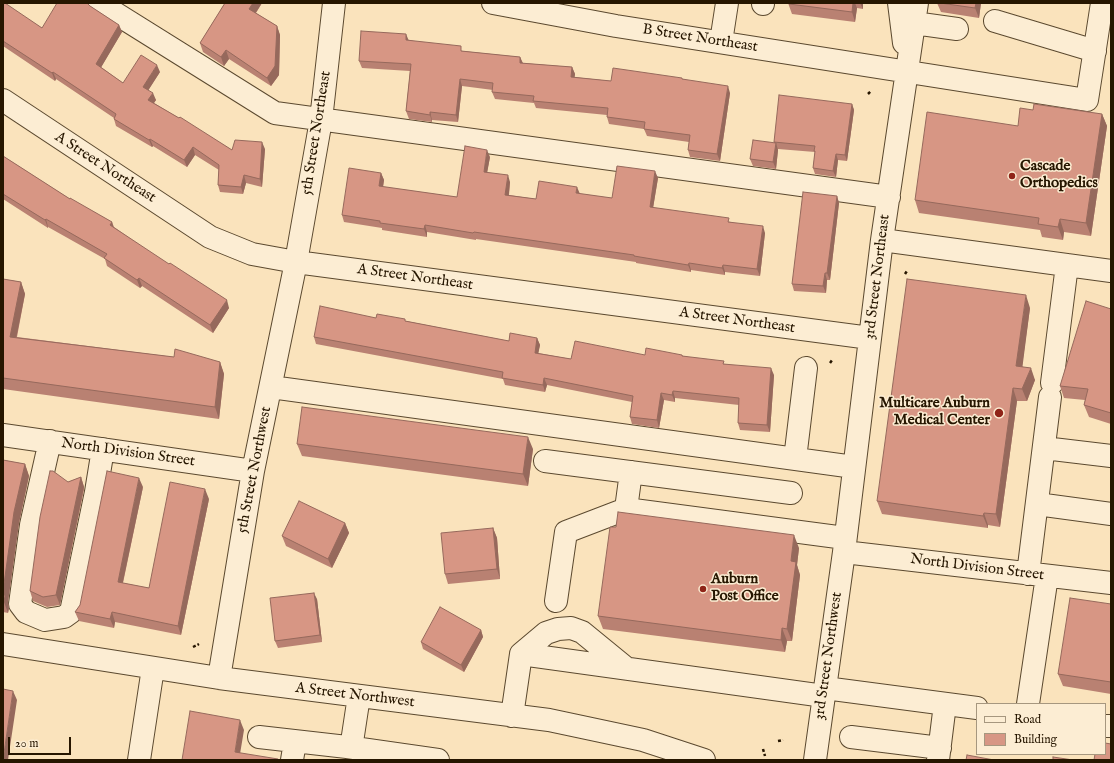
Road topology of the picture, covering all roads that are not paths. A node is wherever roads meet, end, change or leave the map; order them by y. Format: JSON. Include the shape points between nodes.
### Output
{"nodes":[{"id":1,"x":99,"y":3,"type":"edge"},
{"id":2,"x":334,"y":3,"type":"edge"},
{"id":3,"x":493,"y":3,"type":"edge"},
{"id":4,"x":727,"y":3,"type":"edge"},
{"id":5,"x":899,"y":3,"type":"edge"},
{"id":6,"x":1102,"y":3,"type":"edge"},
{"id":7,"x":916,"y":13,"type":"edge"},
{"id":8,"x":995,"y":20,"type":"dead end"},
{"id":9,"x":957,"y":29,"type":"dead end"},
{"id":10,"x":721,"y":42,"type":"junction"},
{"id":11,"x":1095,"y":51,"type":"junction"},
{"id":12,"x":907,"y":72,"type":"junction"},
{"id":13,"x":3,"y":100,"type":"edge"},
{"id":14,"x":322,"y":120,"type":"junction"},
{"id":15,"x":888,"y":197,"type":"junction"},
{"id":16,"x":882,"y":240,"type":"junction"},
{"id":17,"x":296,"y":262,"type":"junction"},
{"id":18,"x":1067,"y":265,"type":"junction"},
{"id":19,"x":1111,"y":270,"type":"edge"},
{"id":20,"x":870,"y":338,"type":"junction"},
{"id":21,"x":806,"y":368,"type":"dead end"},
{"id":22,"x":271,"y":387,"type":"junction"},
{"id":23,"x":3,"y":435,"type":"edge"},
{"id":24,"x":50,"y":442,"type":"junction"},
{"id":25,"x":1044,"y":448,"type":"junction"},
{"id":26,"x":103,"y":449,"type":"junction"},
{"id":27,"x":1111,"y":456,"type":"edge"},
{"id":28,"x":795,"y":458,"type":"junction"},
{"id":29,"x":545,"y":461,"type":"dead end"},
{"id":30,"x":854,"y":467,"type":"junction"},
{"id":31,"x":253,"y":471,"type":"junction"},
{"id":32,"x":631,"y":472,"type":"junction"},
{"id":33,"x":791,"y":494,"type":"dead end"},
{"id":34,"x":1037,"y":504,"type":"junction"},
{"id":35,"x":626,"y":509,"type":"junction"},
{"id":36,"x":1111,"y":514,"type":"edge"},
{"id":37,"x":845,"y":545,"type":"junction"},
{"id":38,"x":1038,"y":575,"type":"junction"},
{"id":39,"x":1111,"y":584,"type":"edge"},
{"id":40,"x":556,"y":601,"type":"dead end"},
{"id":41,"x":3,"y":644,"type":"edge"},
{"id":42,"x":521,"y":654,"type":"junction"},
{"id":43,"x":153,"y":668,"type":"junction"},
{"id":44,"x":626,"y":668,"type":"junction"},
{"id":45,"x":218,"y":678,"type":"junction"},
{"id":46,"x":824,"y":692,"type":"junction"},
{"id":47,"x":359,"y":696,"type":"junction"},
{"id":48,"x":1028,"y":703,"type":"edge"},
{"id":49,"x":946,"y":704,"type":"junction"},
{"id":50,"x":976,"y":708,"type":"edge"},
{"id":51,"x":512,"y":716,"type":"junction"},
{"id":52,"x":852,"y":737,"type":"dead end"},
{"id":53,"x":259,"y":738,"type":"dead end"},
{"id":54,"x":347,"y":747,"type":"junction"},
{"id":55,"x":293,"y":751,"type":"edge"},
{"id":56,"x":939,"y":754,"type":"edge"},
{"id":57,"x":139,"y":760,"type":"edge"},
{"id":58,"x":438,"y":760,"type":"edge"},
{"id":59,"x":704,"y":760,"type":"edge"},
{"id":60,"x":815,"y":760,"type":"edge"}],
"edges":[{"from":1,"to":14,"type":"street","via":[[275,113]]},
{"from":2,"to":14,"type":"street","name":"5th Street Northeast"},
{"from":3,"to":10,"type":"street","name":"B Street Northeast"},
{"from":4,"to":10,"type":"street"},
{"from":5,"to":12,"type":"street"},
{"from":6,"to":11,"type":"street"},
{"from":7,"to":9,"type":"street"},
{"from":7,"to":12,"type":"street","name":"3rd Street Northeast"},
{"from":8,"to":11,"type":"street"},
{"from":10,"to":12,"type":"street","name":"B Street Northeast"},
{"from":11,"to":12,"type":"street","name":"B Street Northeast","via":[[1087,100]]},
{"from":12,"to":15,"type":"street","name":"3rd Street Northeast"},
{"from":13,"to":17,"type":"street","name":"A Street Northeast","via":[[210,237],[252,254]]},
{"from":14,"to":15,"type":"street"},
{"from":14,"to":17,"type":"street","name":"5th Street Northeast"},
{"from":15,"to":16,"type":"street","name":"3rd Street Northeast"},
{"from":16,"to":18,"type":"street"},
{"from":16,"to":20,"type":"street","name":"3rd Street Northeast"},
{"from":17,"to":20,"type":"street","name":"A Street Northeast"},
{"from":17,"to":22,"type":"street","name":"5th Street Northwest"},
{"from":18,"to":19,"type":"street"},
{"from":18,"to":25,"type":"street"},
{"from":20,"to":30,"type":"street","name":"3rd Street Northeast"},
{"from":21,"to":28,"type":"street"},
{"from":22,"to":28,"type":"street"},
{"from":22,"to":31,"type":"street","name":"5th Street Northwest"},
{"from":23,"to":24,"type":"street","name":"North Division Street"},
{"from":24,"to":26,"type":"street","name":"North Division Street"},
{"from":24,"to":26,"type":"street","via":[[30,525],[20,604],[26,612],[45,620],[64,617],[71,612]]},
{"from":25,"to":27,"type":"street"},
{"from":25,"to":34,"type":"street"},
{"from":26,"to":31,"type":"street","name":"North Division Street"},
{"from":28,"to":30,"type":"street"},
{"from":29,"to":32,"type":"street"},
{"from":30,"to":37,"type":"street","name":"3rd Street Northeast"},
{"from":31,"to":45,"type":"street","name":"5th Street Northwest"},
{"from":32,"to":33,"type":"street"},
{"from":32,"to":35,"type":"street"},
{"from":34,"to":36,"type":"street"},
{"from":34,"to":38,"type":"street"},
{"from":35,"to":37,"type":"street","name":"North Division Street"},
{"from":35,"to":40,"type":"street","via":[[566,532]]},
{"from":37,"to":38,"type":"street","name":"North Division Street"},
{"from":37,"to":46,"type":"street","name":"3rd Street Northwest"},
{"from":38,"to":39,"type":"street","name":"North Division Street"},
{"from":38,"to":48,"type":"street"},
{"from":41,"to":43,"type":"street","name":"A Street Northwest"},
{"from":42,"to":44,"type":"street"},
{"from":42,"to":44,"type":"street","via":[[546,633],[571,628],[582,632]]},
{"from":42,"to":51,"type":"street"},
{"from":43,"to":45,"type":"street","name":"A Street Northwest"},
{"from":43,"to":57,"type":"street"},
{"from":44,"to":46,"type":"street"},
{"from":45,"to":47,"type":"street","name":"A Street Northwest"},
{"from":46,"to":49,"type":"street"},
{"from":46,"to":60,"type":"street","name":"3rd Street Northwest"},
{"from":47,"to":51,"type":"street","name":"A Street Northwest"},
{"from":47,"to":54,"type":"street","via":[[352,742]]},
{"from":49,"to":50,"type":"street"},
{"from":49,"to":56,"type":"street"},
{"from":51,"to":59,"type":"street","name":"A Street Northwest","via":[[549,720],[643,740]]},
{"from":52,"to":56,"type":"street"},
{"from":53,"to":55,"type":"street"},
{"from":54,"to":55,"type":"street"},
{"from":54,"to":58,"type":"street"}]}
